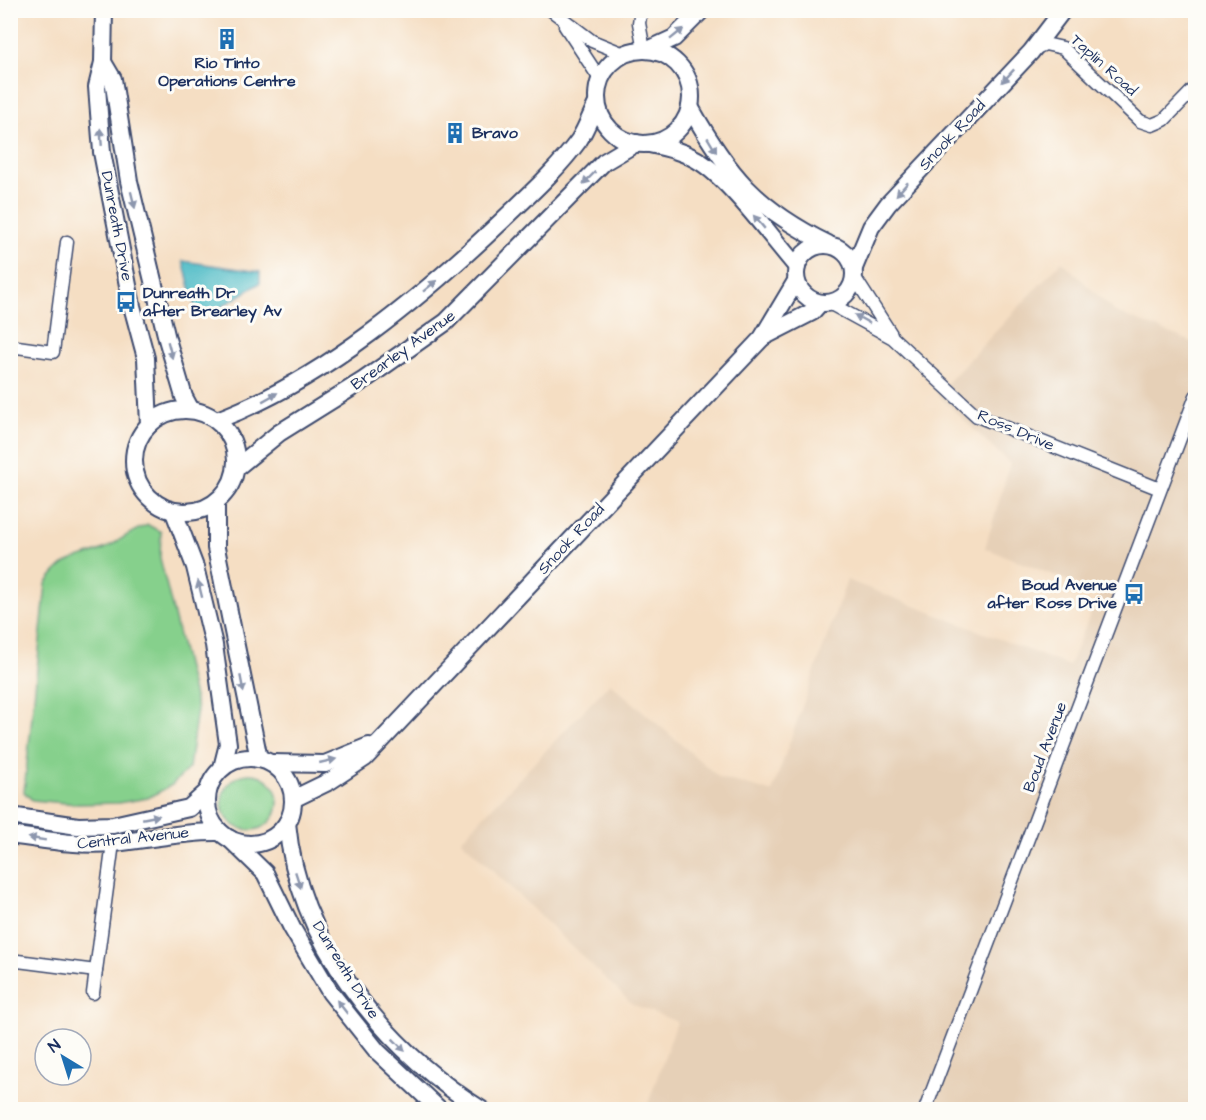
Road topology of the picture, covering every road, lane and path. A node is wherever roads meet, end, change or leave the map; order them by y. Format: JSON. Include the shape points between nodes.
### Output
{"nodes":[{"id":1,"x":104,"y":10,"type":"edge"},
{"id":2,"x":551,"y":10,"type":"edge"},
{"id":3,"x":702,"y":10,"type":"edge"},
{"id":4,"x":1063,"y":10,"type":"edge"},
{"id":5,"x":640,"y":13,"type":"edge"},
{"id":6,"x":561,"y":20,"type":"junction"},
{"id":7,"x":646,"y":50,"type":"junction"},
{"id":8,"x":1031,"y":51,"type":"junction"},
{"id":9,"x":624,"y":54,"type":"junction"},
{"id":10,"x":103,"y":62,"type":"junction"},
{"id":11,"x":600,"y":79,"type":"junction"},
{"id":12,"x":1196,"y":87,"type":"edge"},
{"id":13,"x":597,"y":103,"type":"junction"},
{"id":14,"x":690,"y":107,"type":"junction"},
{"id":15,"x":642,"y":144,"type":"junction"},
{"id":16,"x":67,"y":242,"type":"dead end"},
{"id":17,"x":828,"y":244,"type":"junction"},
{"id":18,"x":854,"y":273,"type":"junction"},
{"id":19,"x":796,"y":274,"type":"junction"},
{"id":20,"x":825,"y":303,"type":"junction"},
{"id":21,"x":762,"y":338,"type":"junction"},
{"id":22,"x":893,"y":338,"type":"junction"},
{"id":23,"x":10,"y":346,"type":"edge"},
{"id":24,"x":1196,"y":396,"type":"edge"},
{"id":25,"x":191,"y":410,"type":"junction"},
{"id":26,"x":217,"y":420,"type":"junction"},
{"id":27,"x":149,"y":424,"type":"junction"},
{"id":28,"x":236,"y":468,"type":"junction"},
{"id":29,"x":1160,"y":489,"type":"junction"},
{"id":30,"x":216,"y":502,"type":"junction"},
{"id":31,"x":174,"y":512,"type":"junction"},
{"id":32,"x":381,"y":740,"type":"junction"},
{"id":33,"x":265,"y":761,"type":"junction"},
{"id":34,"x":222,"y":768,"type":"junction"},
{"id":35,"x":208,"y":791,"type":"junction"},
{"id":36,"x":293,"y":799,"type":"junction"},
{"id":37,"x":10,"y":816,"type":"edge"},
{"id":38,"x":287,"y":823,"type":"junction"},
{"id":39,"x":10,"y":835,"type":"edge"},
{"id":40,"x":225,"y":836,"type":"junction"},
{"id":41,"x":113,"y":843,"type":"junction"},
{"id":42,"x":10,"y":960,"type":"edge"},
{"id":43,"x":96,"y":971,"type":"junction"},
{"id":44,"x":93,"y":993,"type":"dead end"},
{"id":45,"x":440,"y":1110,"type":"edge"},
{"id":46,"x":482,"y":1110,"type":"edge"},
{"id":47,"x":925,"y":1110,"type":"edge"}],
"edges":[{"from":1,"to":10,"type":"main road","name":"Dunreath Drive"},
{"from":2,"to":6,"type":"street"},
{"from":7,"to":3,"type":"main road","one_way":true,"via":[[674,38]]},
{"from":4,"to":8,"type":"main road","name":"Snook Road"},
{"from":5,"to":7,"type":"street"},
{"from":6,"to":9,"type":"street","via":[[592,41]]},
{"from":6,"to":11,"type":"street"},
{"from":7,"to":9,"type":"main road"},
{"from":7,"to":14,"type":"main road","via":[[668,56],[684,72],[691,90]]},
{"from":8,"to":12,"type":"street","name":"Taplin Road","via":[[1045,44],[1063,48],[1140,121],[1152,125],[1164,120]]},
{"from":8,"to":18,"type":"main road","name":"Snook Road","one_way":true,"via":[[888,204],[871,227]]},
{"from":9,"to":11,"type":"main road"},
{"from":10,"to":25,"type":"main road","name":"Dunreath Drive","one_way":true,"via":[[113,79],[129,181],[183,397]]},
{"from":27,"to":10,"type":"main road","name":"Dunreath Drive","one_way":true,"via":[[146,358],[102,152],[97,87]]},
{"from":11,"to":13,"type":"main road"},
{"from":13,"to":15,"type":"main road","via":[[610,130],[622,139]]},
{"from":26,"to":13,"type":"main road","name":"Brearley Avenue","one_way":true,"via":[[261,402],[316,368],[389,319],[453,268],[579,140]]},
{"from":14,"to":15,"type":"main road","via":[[675,132],[663,140]]},
{"from":14,"to":17,"type":"main road","one_way":true,"via":[[720,159],[754,198],[777,216]]},
{"from":19,"to":15,"type":"main road","one_way":true,"via":[[738,199],[704,164],[677,151]]},
{"from":15,"to":28,"type":"main road","name":"Brearley Avenue","one_way":true,"via":[[604,162],[447,322],[271,439]]},
{"from":16,"to":23,"type":"street","via":[[53,352]]},
{"from":17,"to":18,"type":"main road","via":[[842,250]]},
{"from":17,"to":19,"type":"main road","via":[[805,253]]},
{"from":18,"to":20,"type":"main road","via":[[846,295]]},
{"from":18,"to":22,"type":"street","name":"Ross Drive"},
{"from":19,"to":20,"type":"main road","via":[[805,296]]},
{"from":19,"to":21,"type":"main road","name":"Snook Road"},
{"from":20,"to":21,"type":"main road","name":"Snook Road"},
{"from":22,"to":20,"type":"street","name":"Ross Drive","one_way":true},
{"from":21,"to":32,"type":"main road","name":"Snook Road"},
{"from":22,"to":29,"type":"street","name":"Ross Drive","via":[[977,416]]},
{"from":24,"to":29,"type":"street","name":"Boud Avenue"},
{"from":25,"to":26,"type":"main road"},
{"from":25,"to":27,"type":"main road","via":[[162,416]]},
{"from":26,"to":28,"type":"main road","via":[[229,433],[236,450]]},
{"from":27,"to":31,"type":"main road","via":[[136,445],[134,470],[154,503]]},
{"from":28,"to":30,"type":"main road","via":[[233,481]]},
{"from":29,"to":47,"type":"street","name":"Boud Avenue"},
{"from":30,"to":31,"type":"main road","via":[[189,513]]},
{"from":30,"to":33,"type":"main road","one_way":true,"via":[[216,548]]},
{"from":34,"to":31,"type":"main road","one_way":true,"via":[[228,744],[214,645],[195,567]]},
{"from":33,"to":32,"type":"main road","name":"Snook Road","one_way":true,"via":[[325,764]]},
{"from":32,"to":36,"type":"main road","name":"Snook Road","via":[[365,758]]},
{"from":33,"to":34,"type":"main road","via":[[240,759]]},
{"from":33,"to":36,"type":"main road","via":[[287,778]]},
{"from":34,"to":35,"type":"main road"},
{"from":37,"to":35,"type":"main road","name":"Central Avenue","one_way":true,"via":[[78,826],[113,825],[189,808]]},
{"from":35,"to":40,"type":"main road","via":[[209,813]]},
{"from":36,"to":38,"type":"main road"},
{"from":38,"to":40,"type":"main road","via":[[268,840],[243,843]]},
{"from":38,"to":46,"type":"main road","name":"Dunreath Drive","one_way":true,"via":[[290,855],[308,908],[360,998],[384,1030],[418,1064]]},
{"from":41,"to":39,"type":"main road","name":"Central Avenue","one_way":true,"via":[[70,844]]},
{"from":40,"to":41,"type":"main road","name":"Central Avenue","via":[[172,834]]},
{"from":45,"to":40,"type":"main road","name":"Dunreath Drive","one_way":true,"via":[[377,1052],[330,992],[265,873]]},
{"from":41,"to":43,"type":"street"},
{"from":42,"to":43,"type":"street"},
{"from":43,"to":44,"type":"street"}]}
